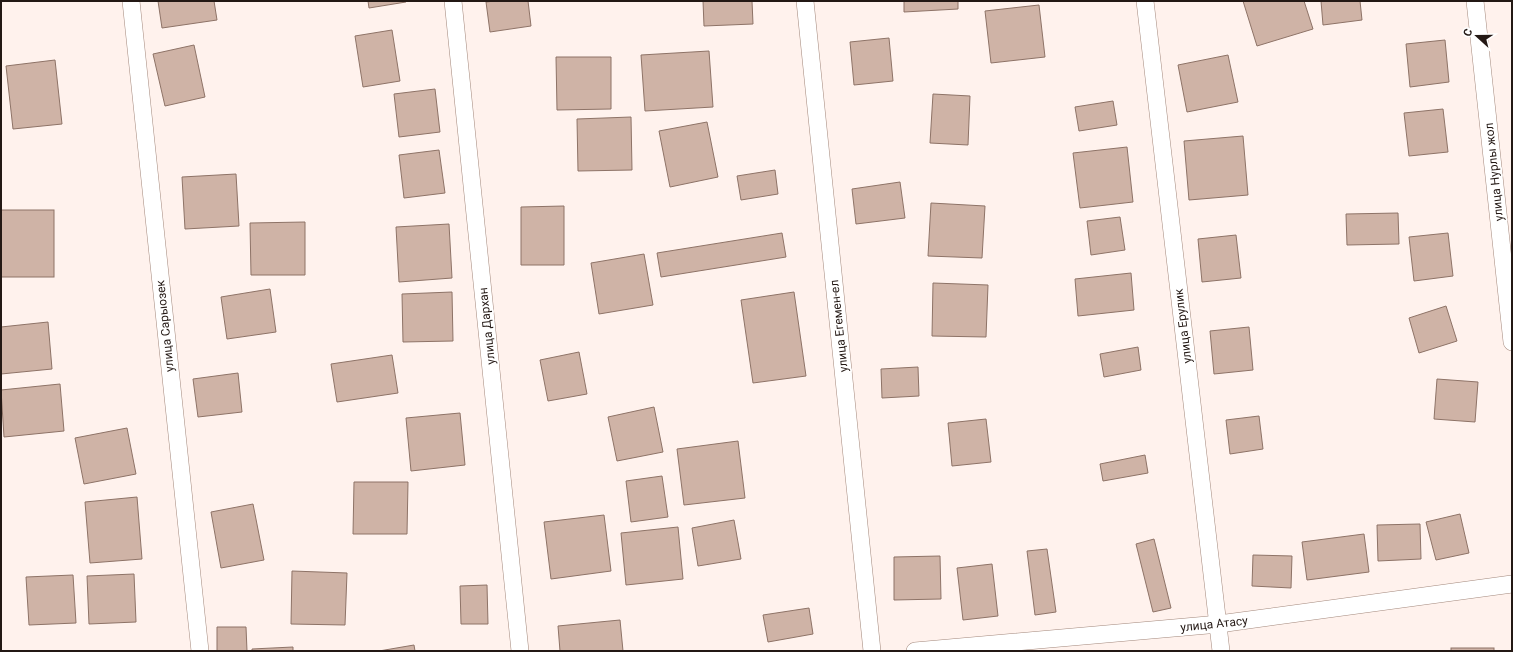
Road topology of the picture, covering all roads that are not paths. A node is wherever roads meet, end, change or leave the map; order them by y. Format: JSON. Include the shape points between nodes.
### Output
{"nodes":[{"id":1,"x":131,"y":1,"type":"edge"},
{"id":2,"x":453,"y":1,"type":"edge"},
{"id":3,"x":805,"y":1,"type":"edge"},
{"id":4,"x":1145,"y":1,"type":"edge"},
{"id":5,"x":1475,"y":1,"type":"edge"},
{"id":6,"x":1512,"y":342,"type":"edge"},
{"id":7,"x":1512,"y":584,"type":"edge"},
{"id":8,"x":1219,"y":624,"type":"junction"},
{"id":9,"x":200,"y":651,"type":"edge"},
{"id":10,"x":520,"y":651,"type":"edge"},
{"id":11,"x":872,"y":651,"type":"edge"},
{"id":12,"x":915,"y":651,"type":"edge"},
{"id":13,"x":1222,"y":651,"type":"edge"}],
"edges":[{"from":1,"to":9,"type":"street","name":"улица Сарыозек"},
{"from":2,"to":10,"type":"street","name":"улица Дархан"},
{"from":3,"to":11,"type":"street","name":"улица Егемен-ел"},
{"from":4,"to":8,"type":"street","name":"улица Ерулик"},
{"from":5,"to":6,"type":"street","name":"улица Нурлы жол"},
{"from":7,"to":8,"type":"street","name":"улица Атасу"},
{"from":8,"to":12,"type":"street","name":"улица Атасу"},
{"from":8,"to":13,"type":"street","name":"улица Ерулик"}]}
